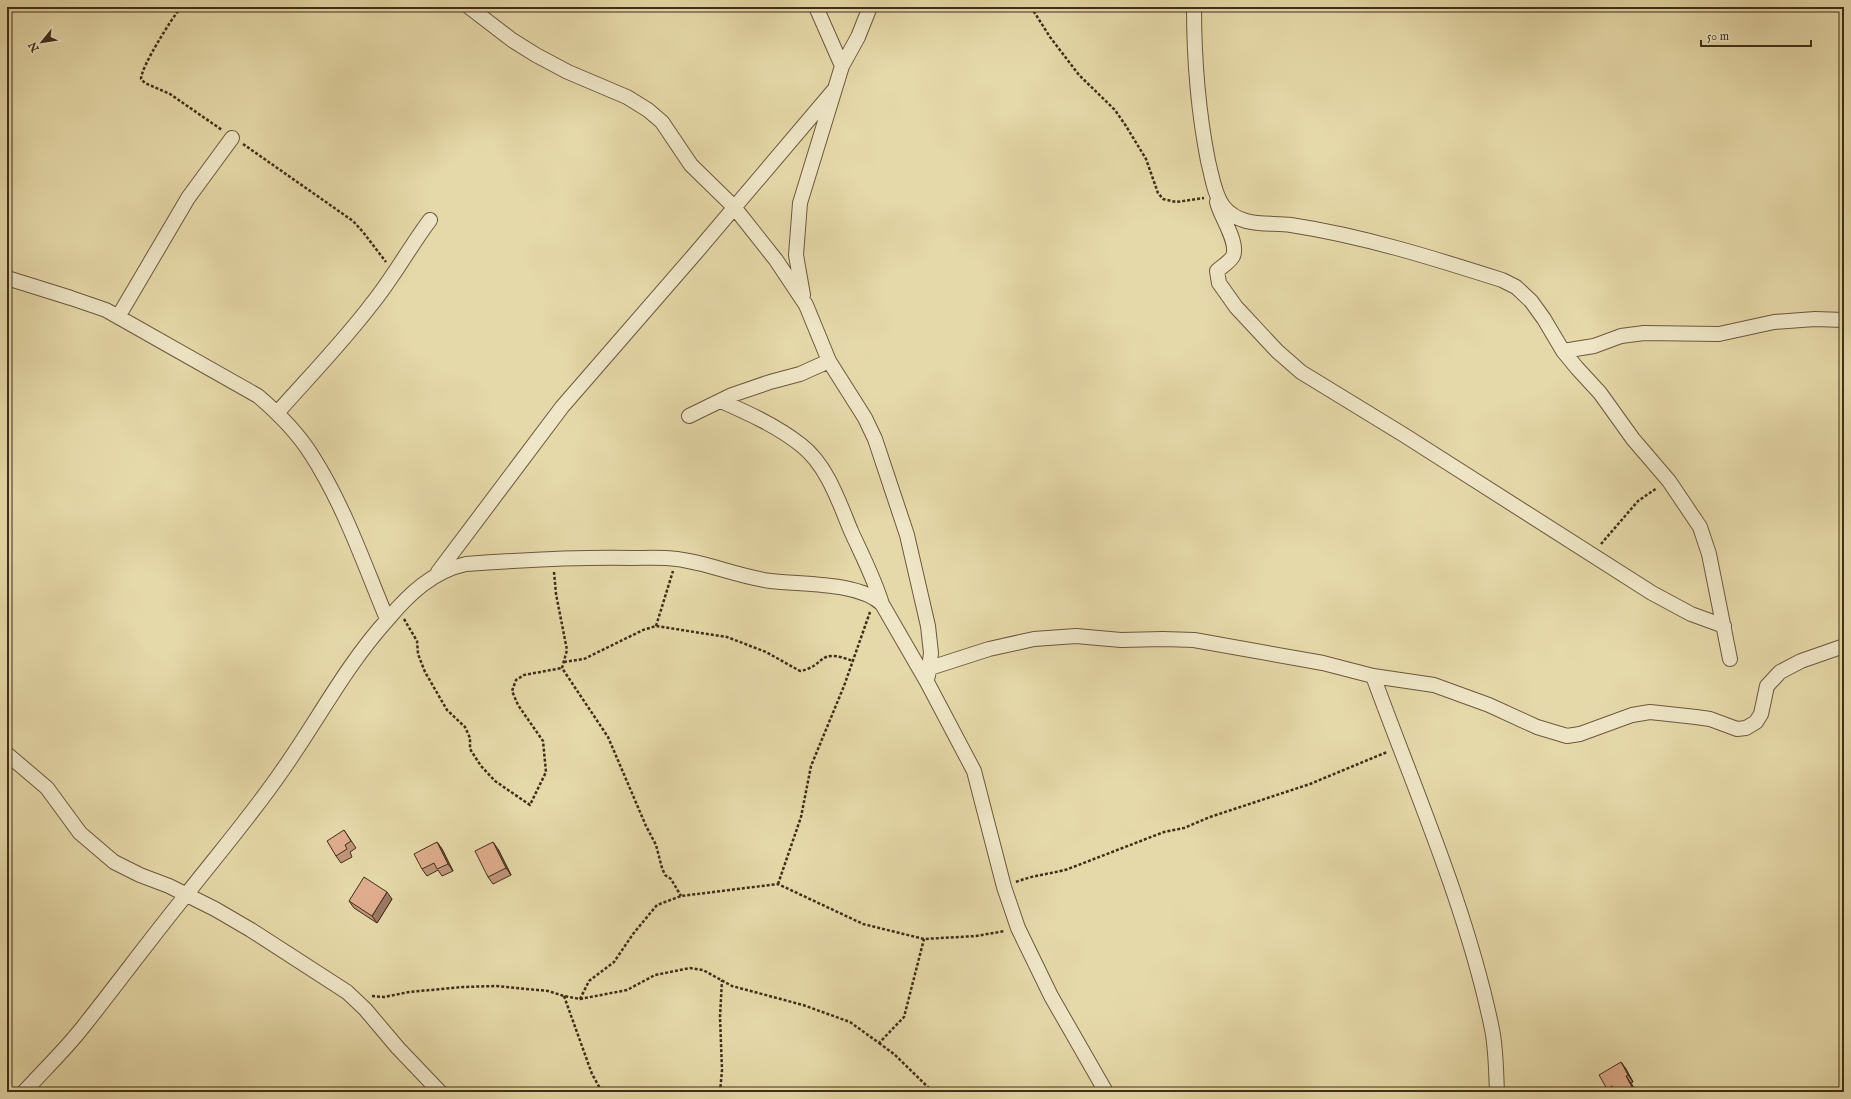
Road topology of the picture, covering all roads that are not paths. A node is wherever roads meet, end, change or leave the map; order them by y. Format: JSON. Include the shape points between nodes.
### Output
{"nodes":[{"id":1,"x":469,"y":7,"type":"edge"},
{"id":2,"x":816,"y":7,"type":"edge"},
{"id":3,"x":870,"y":7,"type":"edge"},
{"id":4,"x":1194,"y":7,"type":"edge"},
{"id":5,"x":842,"y":66,"type":"junction"},
{"id":6,"x":834,"y":90,"type":"junction"},
{"id":7,"x":232,"y":138,"type":"road end"},
{"id":8,"x":1216,"y":194,"type":"junction"},
{"id":9,"x":734,"y":207,"type":"junction"},
{"id":10,"x":430,"y":220,"type":"dead end"},
{"id":11,"x":7,"y":278,"type":"edge"},
{"id":12,"x":806,"y":305,"type":"junction"},
{"id":13,"x":118,"y":317,"type":"junction"},
{"id":14,"x":1844,"y":320,"type":"edge"},
{"id":15,"x":1564,"y":351,"type":"junction"},
{"id":16,"x":829,"y":361,"type":"junction"},
{"id":17,"x":720,"y":401,"type":"junction"},
{"id":18,"x":277,"y":413,"type":"junction"},
{"id":19,"x":689,"y":416,"type":"dead end"},
{"id":20,"x":436,"y":574,"type":"junction"},
{"id":21,"x":878,"y":601,"type":"junction"},
{"id":22,"x":392,"y":614,"type":"junction"},
{"id":23,"x":1724,"y":626,"type":"junction"},
{"id":24,"x":1844,"y":646,"type":"edge"},
{"id":25,"x":1730,"y":659,"type":"dead end"},
{"id":26,"x":930,"y":668,"type":"junction"},
{"id":27,"x":1373,"y":676,"type":"junction"},
{"id":28,"x":927,"y":682,"type":"junction"},
{"id":29,"x":7,"y":754,"type":"edge"},
{"id":30,"x":186,"y":894,"type":"junction"},
{"id":31,"x":24,"y":1092,"type":"edge"},
{"id":32,"x":440,"y":1092,"type":"edge"},
{"id":33,"x":1106,"y":1092,"type":"edge"},
{"id":34,"x":1497,"y":1092,"type":"edge"}],
"edges":[{"from":1,"to":9,"type":"street","via":[[536,55],[568,72],[627,97],[648,110],[662,122],[691,165]]},
{"from":2,"to":5,"type":"street"},
{"from":3,"to":5,"type":"street","via":[[858,37]]},
{"from":4,"to":8,"type":"street","via":[[1200,114]]},
{"from":5,"to":6,"type":"street"},
{"from":6,"to":9,"type":"street"},
{"from":6,"to":12,"type":"street","via":[[800,203],[796,255],[800,286]]},
{"from":7,"to":13,"type":"street","via":[[188,198]]},
{"from":8,"to":15,"type":"street","via":[[1224,207],[1246,222],[1290,225],[1342,234],[1502,280],[1516,287],[1531,301]]},
{"from":8,"to":23,"type":"street","via":[[1219,210],[1233,242],[1234,252],[1233,257],[1217,271],[1219,283],[1236,307],[1277,352],[1301,372],[1652,594],[1684,611]]},
{"from":9,"to":12,"type":"street","via":[[776,260]]},
{"from":9,"to":20,"type":"street","via":[[562,407]]},
{"from":10,"to":18,"type":"street","via":[[371,305]]},
{"from":11,"to":13,"type":"street","via":[[106,310]]},
{"from":12,"to":16,"type":"street"},
{"from":13,"to":18,"type":"street","via":[[258,396]]},
{"from":14,"to":15,"type":"street","via":[[1774,322],[1719,334],[1644,333],[1621,336],[1594,346]]},
{"from":15,"to":23,"type":"street","via":[[1669,481],[1700,527],[1710,554]]},
{"from":16,"to":17,"type":"street","via":[[800,374],[751,388]]},
{"from":16,"to":26,"type":"street","via":[[865,418],[884,464],[907,535],[928,626]]},
{"from":17,"to":19,"type":"street"},
{"from":17,"to":21,"type":"street","via":[[781,431],[802,445],[813,458],[839,502],[871,574]]},
{"from":18,"to":22,"type":"street","via":[[310,453],[326,479]]},
{"from":20,"to":21,"type":"street","via":[[466,564],[610,558],[677,559],[755,579],[852,590]]},
{"from":20,"to":22,"type":"street"},
{"from":21,"to":28,"type":"street"},
{"from":22,"to":30,"type":"street","via":[[356,658],[284,769]]},
{"from":23,"to":25,"type":"street"},
{"from":24,"to":27,"type":"street","via":[[1801,661],[1780,672],[1767,686],[1758,718],[1746,728],[1737,729],[1710,719],[1650,712],[1632,715],[1580,734],[1567,736],[1537,727],[1489,705],[1434,685]]},
{"from":26,"to":27,"type":"street","via":[[989,649],[1034,639],[1076,636],[1121,640],[1194,640],[1323,663]]},
{"from":26,"to":28,"type":"street"},
{"from":27,"to":34,"type":"street","via":[[1467,934],[1492,1030]]},
{"from":28,"to":33,"type":"street","via":[[974,771],[1004,887],[1018,928],[1051,996]]},
{"from":29,"to":30,"type":"street","via":[[47,788],[80,834],[103,854],[140,875]]},
{"from":30,"to":31,"type":"street","via":[[82,1028]]},
{"from":30,"to":32,"type":"street","via":[[251,930],[347,992]]}]}
